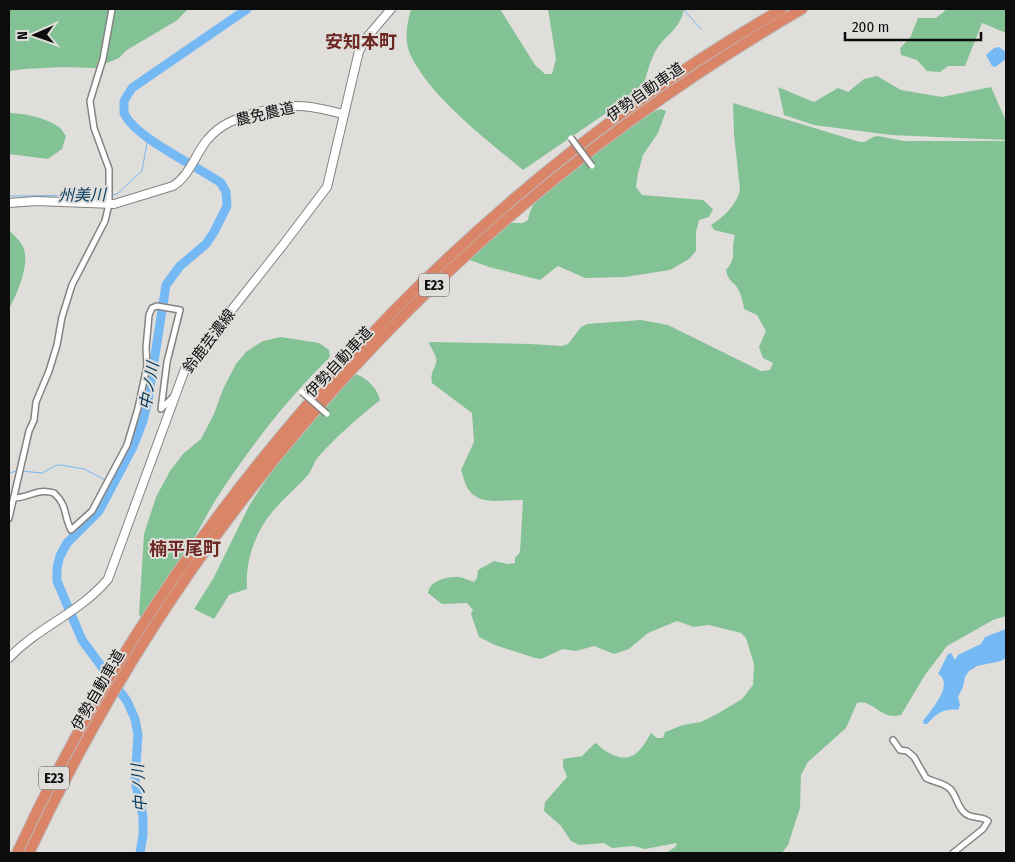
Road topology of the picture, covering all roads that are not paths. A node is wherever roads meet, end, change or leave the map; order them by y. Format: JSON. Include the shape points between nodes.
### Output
{"nodes":[{"id":1,"x":112,"y":9,"type":"edge"},
{"id":2,"x":391,"y":9,"type":"edge"},
{"id":3,"x":782,"y":9,"type":"edge"},
{"id":4,"x":802,"y":9,"type":"edge"},
{"id":5,"x":344,"y":114,"type":"junction"},
{"id":6,"x":571,"y":138,"type":"dead end"},
{"id":7,"x":592,"y":166,"type":"dead end"},
{"id":8,"x":109,"y":201,"type":"junction"},
{"id":9,"x":9,"y":203,"type":"edge"},
{"id":10,"x":302,"y":392,"type":"dead end"},
{"id":11,"x":174,"y":396,"type":"junction"},
{"id":12,"x":327,"y":414,"type":"dead end"},
{"id":13,"x":14,"y":498,"type":"junction"},
{"id":14,"x":9,"y":518,"type":"edge"},
{"id":15,"x":140,"y":638,"type":"junction"},
{"id":16,"x":9,"y":658,"type":"edge"},
{"id":17,"x":98,"y":708,"type":"junction"},
{"id":18,"x":893,"y":740,"type":"dead end"},
{"id":19,"x":17,"y":853,"type":"edge"},
{"id":20,"x":29,"y":853,"type":"edge"},
{"id":21,"x":953,"y":853,"type":"edge"}],
"edges":[{"from":1,"to":8,"type":"street","via":[[90,101],[94,128],[109,170]]},
{"from":2,"to":5,"type":"main road","name":"鈴鹿芸濃線","via":[[358,52]]},
{"from":3,"to":15,"type":"highway","name":"伊勢自動車道","number":"E23","via":[[605,127],[499,212],[394,310],[248,476],[186,560]]},
{"from":4,"to":15,"type":"highway","name":"伊勢自動車道","number":"E23","via":[[712,64],[620,127],[505,219],[456,263],[370,350],[282,450]]},
{"from":5,"to":8,"type":"main road","name":"農免農道","via":[[290,106],[240,118],[219,129],[206,142],[188,171],[173,186]]},
{"from":5,"to":11,"type":"main road","name":"鈴鹿芸濃線","via":[[327,187],[185,369]]},
{"from":6,"to":7,"type":"street","bridge":true},
{"from":8,"to":9,"type":"main road","name":"農免農道"},
{"from":8,"to":13,"type":"street","via":[[105,221],[71,288],[53,360],[36,402]]},
{"from":10,"to":12,"type":"street","bridge":true},
{"from":11,"to":13,"type":"street","via":[[161,409],[167,362],[180,310],[157,306],[149,315],[147,366],[127,445],[92,511],[71,530],[64,504],[54,493],[39,491]]},
{"from":11,"to":16,"type":"main road","name":"鈴鹿芸濃線","via":[[108,578],[96,593]]},
{"from":13,"to":14,"type":"street"},
{"from":15,"to":17,"type":"highway","name":"伊勢自動車道","number":"E23"},
{"from":17,"to":19,"type":"highway","name":"伊勢自動車道","number":"E23","via":[[52,782]]},
{"from":17,"to":20,"type":"highway","name":"伊勢自動車道","number":"E23"},
{"from":18,"to":21,"type":"street","via":[[900,750],[914,757],[926,778],[949,788],[964,813],[987,820],[984,829]]}]}
